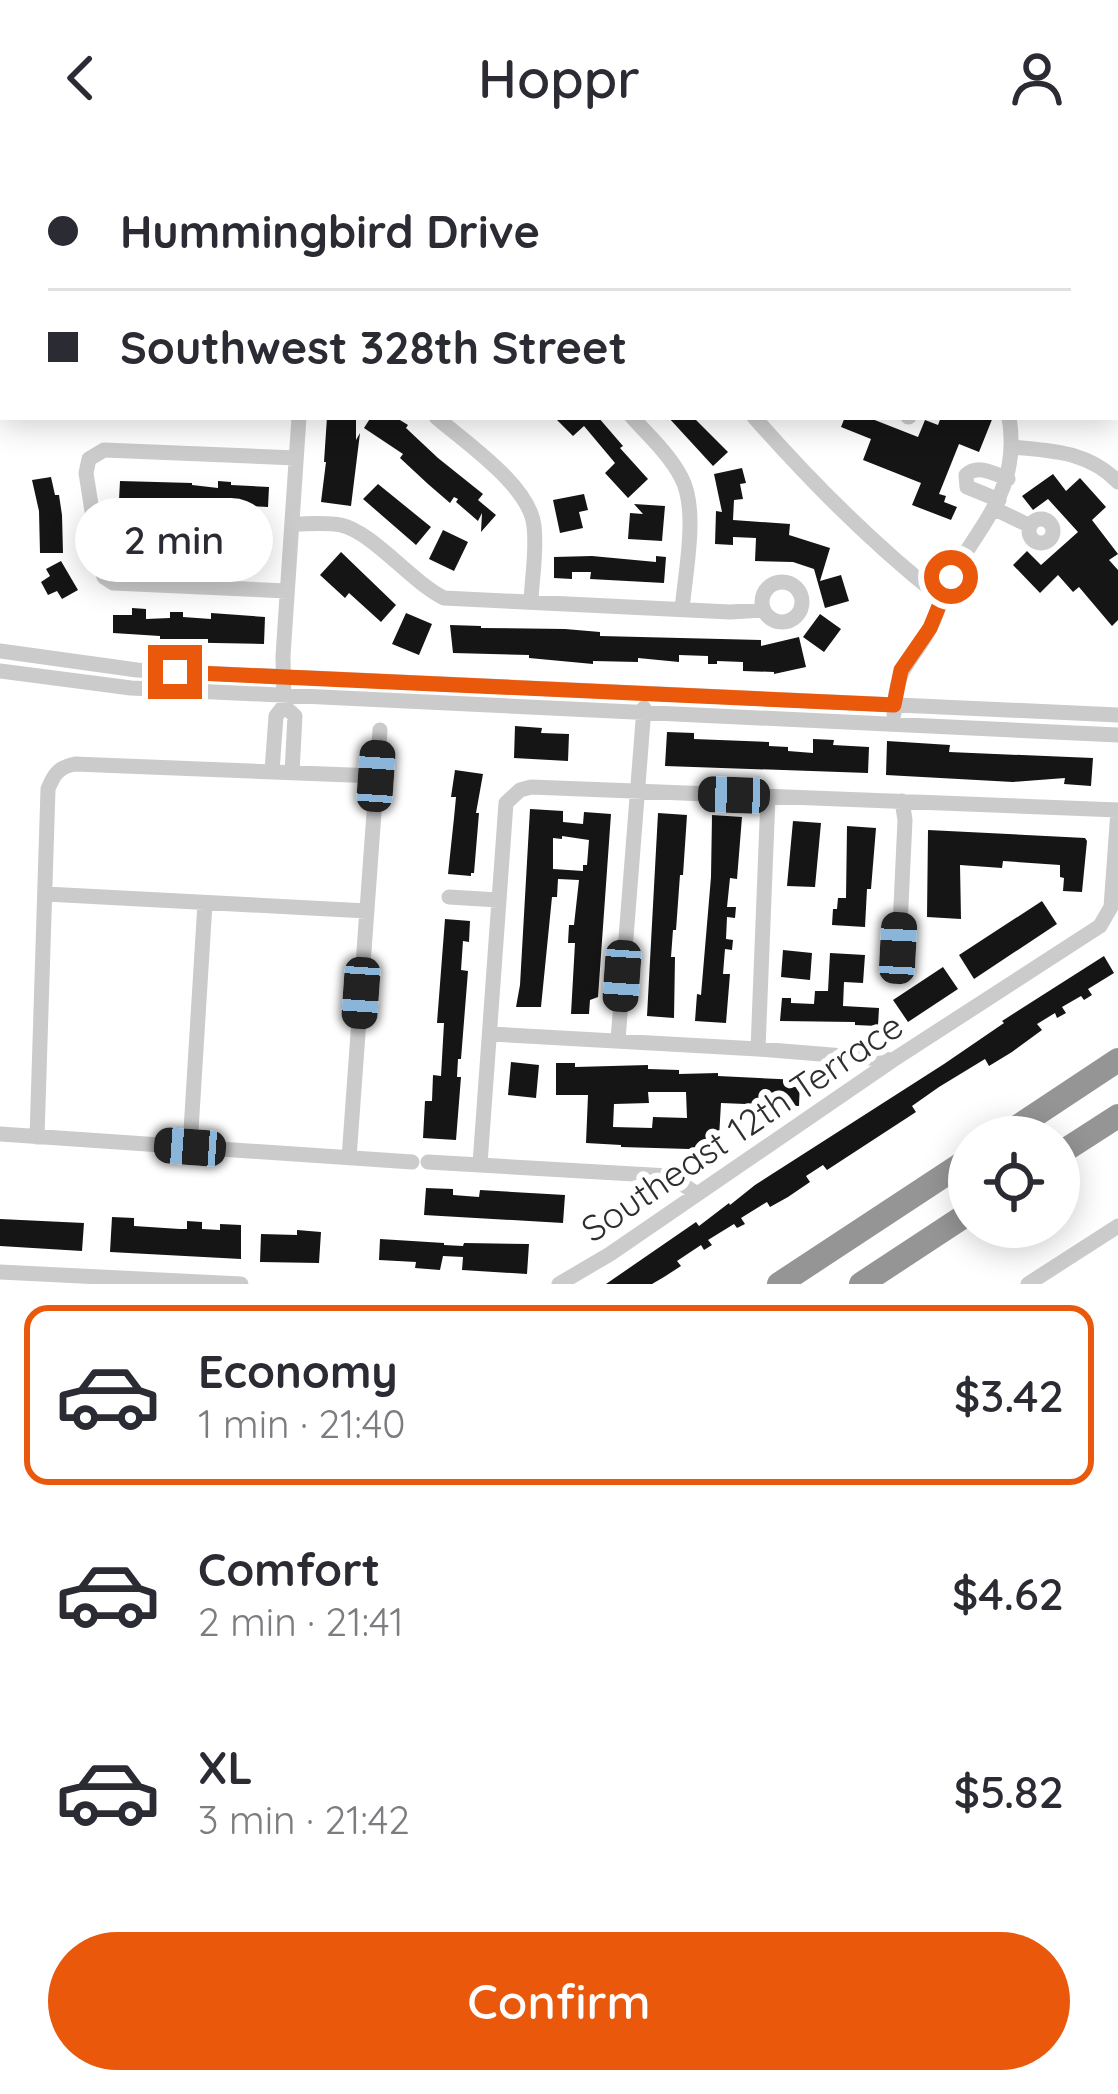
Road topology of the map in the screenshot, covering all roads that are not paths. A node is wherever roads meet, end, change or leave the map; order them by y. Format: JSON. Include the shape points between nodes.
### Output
{"nodes":[{"id":1,"x":299,"y":420,"type":"edge"},
{"id":2,"x":439,"y":420,"type":"edge"},
{"id":3,"x":635,"y":420,"type":"edge"},
{"id":4,"x":757,"y":420,"type":"edge"},
{"id":5,"x":1010,"y":420,"type":"edge"},
{"id":6,"x":1012,"y":447,"type":"junction"},
{"id":7,"x":296,"y":458,"type":"junction"},
{"id":8,"x":1008,"y":478,"type":"junction"},
{"id":9,"x":1118,"y":482,"type":"edge"},
{"id":10,"x":997,"y":504,"type":"junction"},
{"id":11,"x":292,"y":524,"type":"junction"},
{"id":12,"x":1030,"y":526,"type":"dead end"},
{"id":13,"x":287,"y":591,"type":"junction"},
{"id":14,"x":940,"y":597,"type":"junction"},
{"id":15,"x":531,"y":601,"type":"junction"},
{"id":16,"x":682,"y":610,"type":"junction"},
{"id":17,"x":764,"y":610,"type":"dead end"},
{"id":18,"x":0,"y":652,"type":"edge"},
{"id":19,"x":0,"y":671,"type":"edge"},
{"id":20,"x":284,"y":677,"type":"junction"},
{"id":21,"x":644,"y":694,"type":"junction"},
{"id":22,"x":284,"y":701,"type":"junction"},
{"id":23,"x":894,"y":705,"type":"junction"},
{"id":24,"x":643,"y":713,"type":"junction"},
{"id":25,"x":1118,"y":715,"type":"edge"},
{"id":26,"x":893,"y":724,"type":"junction"},
{"id":27,"x":380,"y":730,"type":"dead end"},
{"id":28,"x":1118,"y":735,"type":"edge"},
{"id":29,"x":272,"y":771,"type":"junction"},
{"id":30,"x":292,"y":772,"type":"junction"},
{"id":31,"x":376,"y":776,"type":"junction"},
{"id":32,"x":636,"y":791,"type":"junction"},
{"id":33,"x":768,"y":796,"type":"junction"},
{"id":34,"x":902,"y":801,"type":"junction"},
{"id":35,"x":1118,"y":810,"type":"edge"},
{"id":36,"x":46,"y":894,"type":"junction"},
{"id":37,"x":448,"y":897,"type":"dead end"},
{"id":38,"x":498,"y":899,"type":"junction"},
{"id":39,"x":206,"y":903,"type":"junction"},
{"id":40,"x":367,"y":911,"type":"junction"},
{"id":41,"x":898,"y":948,"type":"dead end"},
{"id":42,"x":490,"y":1034,"type":"junction"},
{"id":43,"x":618,"y":1040,"type":"junction"},
{"id":44,"x":758,"y":1049,"type":"junction"},
{"id":45,"x":893,"y":1060,"type":"junction"},
{"id":46,"x":1118,"y":1060,"type":"edge"},
{"id":47,"x":1034,"y":1116,"type":"edge"},
{"id":48,"x":1118,"y":1116,"type":"edge"},
{"id":49,"x":0,"y":1134,"type":"edge"},
{"id":50,"x":37,"y":1137,"type":"junction"},
{"id":51,"x":1080,"y":1140,"type":"edge"},
{"id":52,"x":190,"y":1147,"type":"junction"},
{"id":53,"x":349,"y":1158,"type":"junction"},
{"id":54,"x":480,"y":1164,"type":"junction"},
{"id":55,"x":948,"y":1173,"type":"edge"},
{"id":56,"x":696,"y":1193,"type":"junction"},
{"id":57,"x":1118,"y":1226,"type":"edge"},
{"id":58,"x":948,"y":1227,"type":"edge"},
{"id":59,"x":0,"y":1272,"type":"edge"},
{"id":60,"x":33,"y":1279,"type":"edge"},
{"id":61,"x":169,"y":1282,"type":"edge"},
{"id":62,"x":241,"y":1284,"type":"edge"},
{"id":63,"x":560,"y":1284,"type":"edge"},
{"id":64,"x":779,"y":1284,"type":"edge"},
{"id":65,"x":860,"y":1284,"type":"edge"},
{"id":66,"x":1028,"y":1284,"type":"edge"}],
"edges":[{"from":1,"to":7,"type":"street"},
{"from":2,"to":15,"type":"street","via":[[529,503]]},
{"from":3,"to":16,"type":"street","via":[[670,460],[690,500]]},
{"from":4,"to":14,"type":"street","via":[[883,552]]},
{"from":5,"to":6,"type":"street"},
{"from":6,"to":8,"type":"street"},
{"from":6,"to":9,"type":"street","via":[[1078,455]]},
{"from":7,"to":11,"type":"street"},
{"from":7,"to":13,"type":"street","via":[[104,450],[89,459],[86,473],[100,568],[113,583]]},
{"from":8,"to":10,"type":"street"},
{"from":8,"to":10,"type":"street","via":[[980,469],[966,476],[967,487]]},
{"from":10,"to":12,"type":"street"},
{"from":10,"to":14,"type":"street"},
{"from":11,"to":13,"type":"street"},
{"from":11,"to":15,"type":"street","via":[[360,533],[444,598]]},
{"from":13,"to":20,"type":"street"},
{"from":14,"to":23,"type":"street","via":[[901,670]]},
{"from":15,"to":16,"type":"street"},
{"from":16,"to":17,"type":"street"},
{"from":18,"to":20,"type":"street"},
{"from":19,"to":22,"type":"street"},
{"from":20,"to":21,"type":"street"},
{"from":20,"to":22,"type":"street"},
{"from":21,"to":23,"type":"street"},
{"from":21,"to":24,"type":"street"},
{"from":22,"to":24,"type":"street"},
{"from":22,"to":29,"type":"street","via":[[275,716]]},
{"from":22,"to":30,"type":"street","via":[[295,716]]},
{"from":23,"to":25,"type":"street"},
{"from":23,"to":26,"type":"street"},
{"from":24,"to":26,"type":"street"},
{"from":24,"to":32,"type":"street"},
{"from":26,"to":28,"type":"street"},
{"from":27,"to":31,"type":"street"},
{"from":29,"to":30,"type":"street"},
{"from":29,"to":36,"type":"street","via":[[63,766],[48,789]]},
{"from":30,"to":31,"type":"street"},
{"from":31,"to":40,"type":"street"},
{"from":32,"to":33,"type":"street"},
{"from":32,"to":38,"type":"street","via":[[520,790],[506,803]]},
{"from":32,"to":43,"type":"street"},
{"from":33,"to":34,"type":"street"},
{"from":33,"to":44,"type":"street"},
{"from":34,"to":35,"type":"street"},
{"from":34,"to":41,"type":"street"},
{"from":35,"to":45,"type":"street","name":"Southeast 12th Terrace","via":[[1111,908],[1100,926]]},
{"from":36,"to":39,"type":"street"},
{"from":36,"to":50,"type":"street"},
{"from":37,"to":38,"type":"street"},
{"from":38,"to":42,"type":"street"},
{"from":39,"to":40,"type":"street"},
{"from":39,"to":52,"type":"street"},
{"from":40,"to":53,"type":"street"},
{"from":42,"to":43,"type":"street"},
{"from":42,"to":54,"type":"street"},
{"from":43,"to":44,"type":"street"},
{"from":44,"to":45,"type":"street"},
{"from":45,"to":56,"type":"street","name":"Southeast 12th Terrace"},
{"from":46,"to":47,"type":"highway"},
{"from":48,"to":51,"type":"highway"},
{"from":49,"to":50,"type":"street"},
{"from":50,"to":52,"type":"street"},
{"from":52,"to":53,"type":"street"},
{"from":53,"to":54,"type":"street"},
{"from":54,"to":56,"type":"street","via":[[669,1175]]},
{"from":55,"to":64,"type":"highway"},
{"from":56,"to":63,"type":"street","name":"Southeast 12th Terrace"},
{"from":57,"to":66,"type":"street"},
{"from":58,"to":65,"type":"highway"},
{"from":59,"to":60,"type":"street"},
{"from":60,"to":61,"type":"street"},
{"from":61,"to":62,"type":"street"}]}
